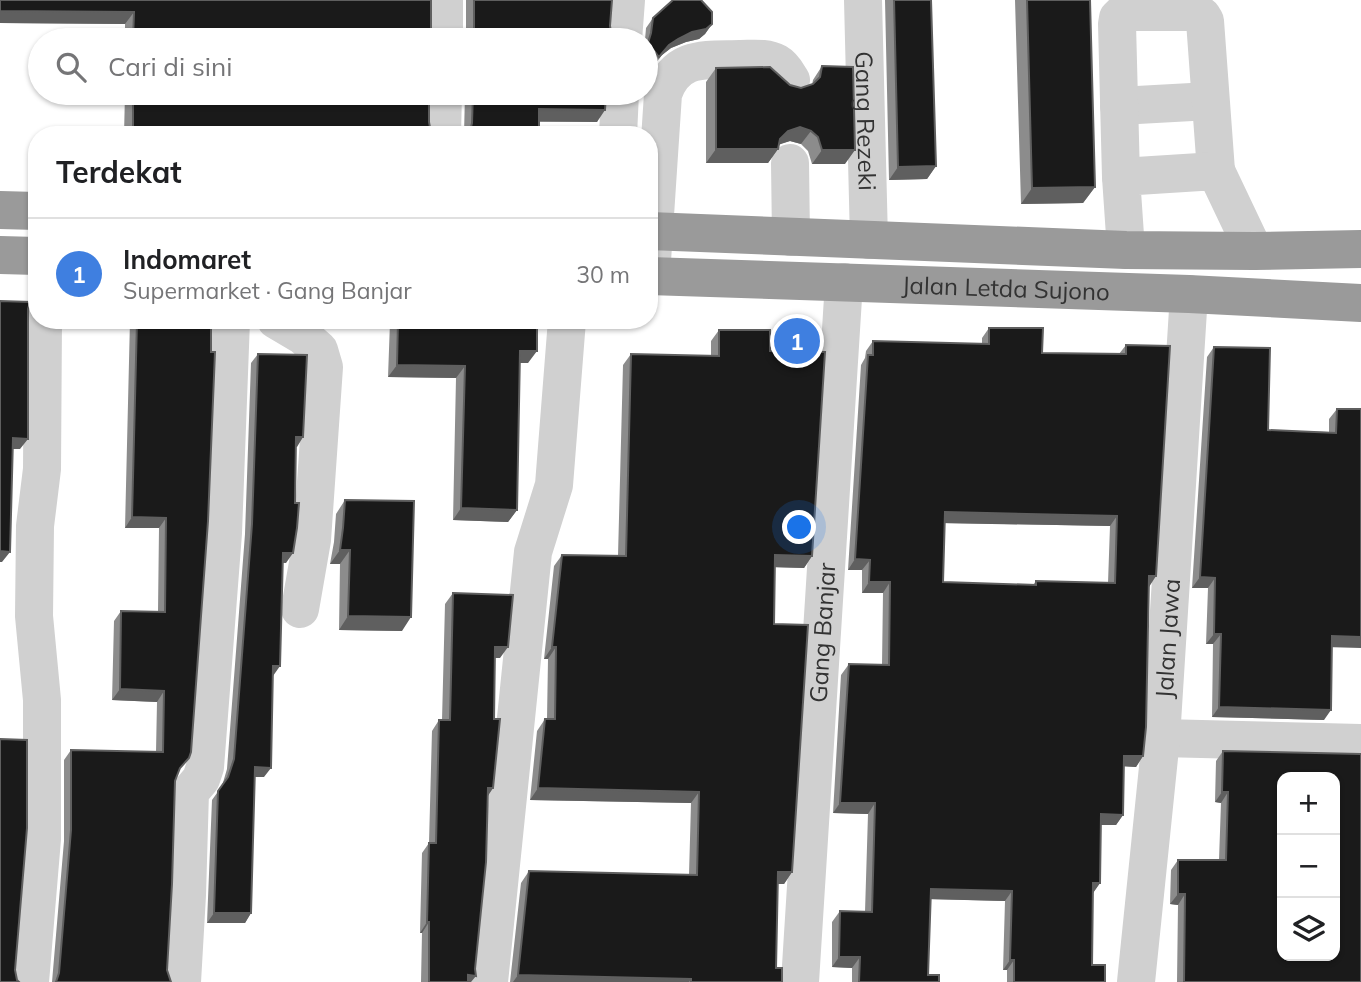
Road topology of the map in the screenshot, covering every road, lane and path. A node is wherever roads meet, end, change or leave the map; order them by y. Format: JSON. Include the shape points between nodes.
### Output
{"nodes":[{"id":1,"x":444,"y":0,"type":"edge"},
{"id":2,"x":626,"y":0,"type":"edge"},
{"id":3,"x":863,"y":0,"type":"edge"},
{"id":4,"x":444,"y":28,"type":"edge"},
{"id":5,"x":624,"y":28,"type":"edge"},
{"id":6,"x":791,"y":80,"type":"dead end"},
{"id":7,"x":1210,"y":101,"type":"junction"},
{"id":8,"x":443,"y":105,"type":"edge"},
{"id":9,"x":619,"y":105,"type":"edge"},
{"id":10,"x":1119,"y":106,"type":"junction"},
{"id":11,"x":442,"y":126,"type":"edge"},
{"id":12,"x":618,"y":126,"type":"edge"},
{"id":13,"x":658,"y":156,"type":"edge"},
{"id":14,"x":790,"y":163,"type":"dead end"},
{"id":15,"x":1216,"y":171,"type":"junction"},
{"id":16,"x":1121,"y":177,"type":"junction"},
{"id":17,"x":0,"y":210,"type":"edge"},
{"id":18,"x":28,"y":211,"type":"edge"},
{"id":19,"x":658,"y":231,"type":"edge"},
{"id":20,"x":791,"y":237,"type":"junction"},
{"id":21,"x":869,"y":240,"type":"junction"},
{"id":22,"x":1361,"y":249,"type":"edge"},
{"id":23,"x":1126,"y":250,"type":"junction"},
{"id":24,"x":1254,"y":251,"type":"junction"},
{"id":25,"x":0,"y":255,"type":"edge"},
{"id":26,"x":28,"y":257,"type":"edge"},
{"id":27,"x":658,"y":276,"type":"edge"},
{"id":28,"x":844,"y":282,"type":"junction"},
{"id":29,"x":1189,"y":295,"type":"junction"},
{"id":30,"x":1361,"y":303,"type":"edge"},
{"id":31,"x":43,"y":329,"type":"edge"},
{"id":32,"x":231,"y":329,"type":"edge"},
{"id":33,"x":292,"y":329,"type":"edge"},
{"id":34,"x":565,"y":329,"type":"edge"},
{"id":35,"x":300,"y":609,"type":"dead end"},
{"id":36,"x":1161,"y":738,"type":"junction"},
{"id":37,"x":1361,"y":743,"type":"edge"},
{"id":38,"x":30,"y":982,"type":"edge"},
{"id":39,"x":182,"y":982,"type":"edge"},
{"id":40,"x":489,"y":982,"type":"edge"},
{"id":41,"x":800,"y":982,"type":"edge"},
{"id":42,"x":1136,"y":982,"type":"edge"}],
"edges":[{"from":1,"to":4,"type":"street"},
{"from":2,"to":5,"type":"street"},
{"from":3,"to":21,"type":"street","name":"Gang Rezeki"},
{"from":6,"to":13,"type":"street","via":[[782,66],[766,59],[696,61],[682,68],[663,94]]},
{"from":7,"to":10,"type":"street"},
{"from":7,"to":10,"type":"street","via":[[1202,16],[1196,12],[1124,12],[1117,24]]},
{"from":7,"to":15,"type":"street"},
{"from":8,"to":11,"type":"street"},
{"from":9,"to":12,"type":"street"},
{"from":10,"to":16,"type":"street"},
{"from":14,"to":20,"type":"street"},
{"from":15,"to":16,"type":"street"},
{"from":15,"to":24,"type":"street"},
{"from":16,"to":23,"type":"street"},
{"from":17,"to":18,"type":"highway"},
{"from":19,"to":20,"type":"highway","name":"Jalan Letda Sujono"},
{"from":20,"to":21,"type":"highway","name":"Jalan Letda Sujono"},
{"from":21,"to":23,"type":"highway","name":"Jalan Letda Sujono"},
{"from":22,"to":24,"type":"highway","name":"Jalan Letda Sujono"},
{"from":23,"to":24,"type":"highway","name":"Jalan Letda Sujono"},
{"from":25,"to":26,"type":"highway"},
{"from":27,"to":28,"type":"highway","name":"Jalan Letda Sujono"},
{"from":28,"to":29,"type":"highway","name":"Jalan Letda Sujono"},
{"from":28,"to":41,"type":"street","name":"Gang Banjar"},
{"from":29,"to":30,"type":"highway","name":"Jalan Letda Sujono"},
{"from":29,"to":36,"type":"street","name":"Jalan Jawa"},
{"from":31,"to":38,"type":"street","via":[[34,616],[42,700],[42,839]]},
{"from":32,"to":39,"type":"street","via":[[223,533],[205,767],[190,792]]},
{"from":33,"to":35,"type":"street","via":[[318,350],[324,367],[312,540]]},
{"from":34,"to":40,"type":"street","via":[[554,485],[533,552]]},
{"from":36,"to":37,"type":"street"},
{"from":36,"to":42,"type":"street","name":"Jalan Jawa"}]}
